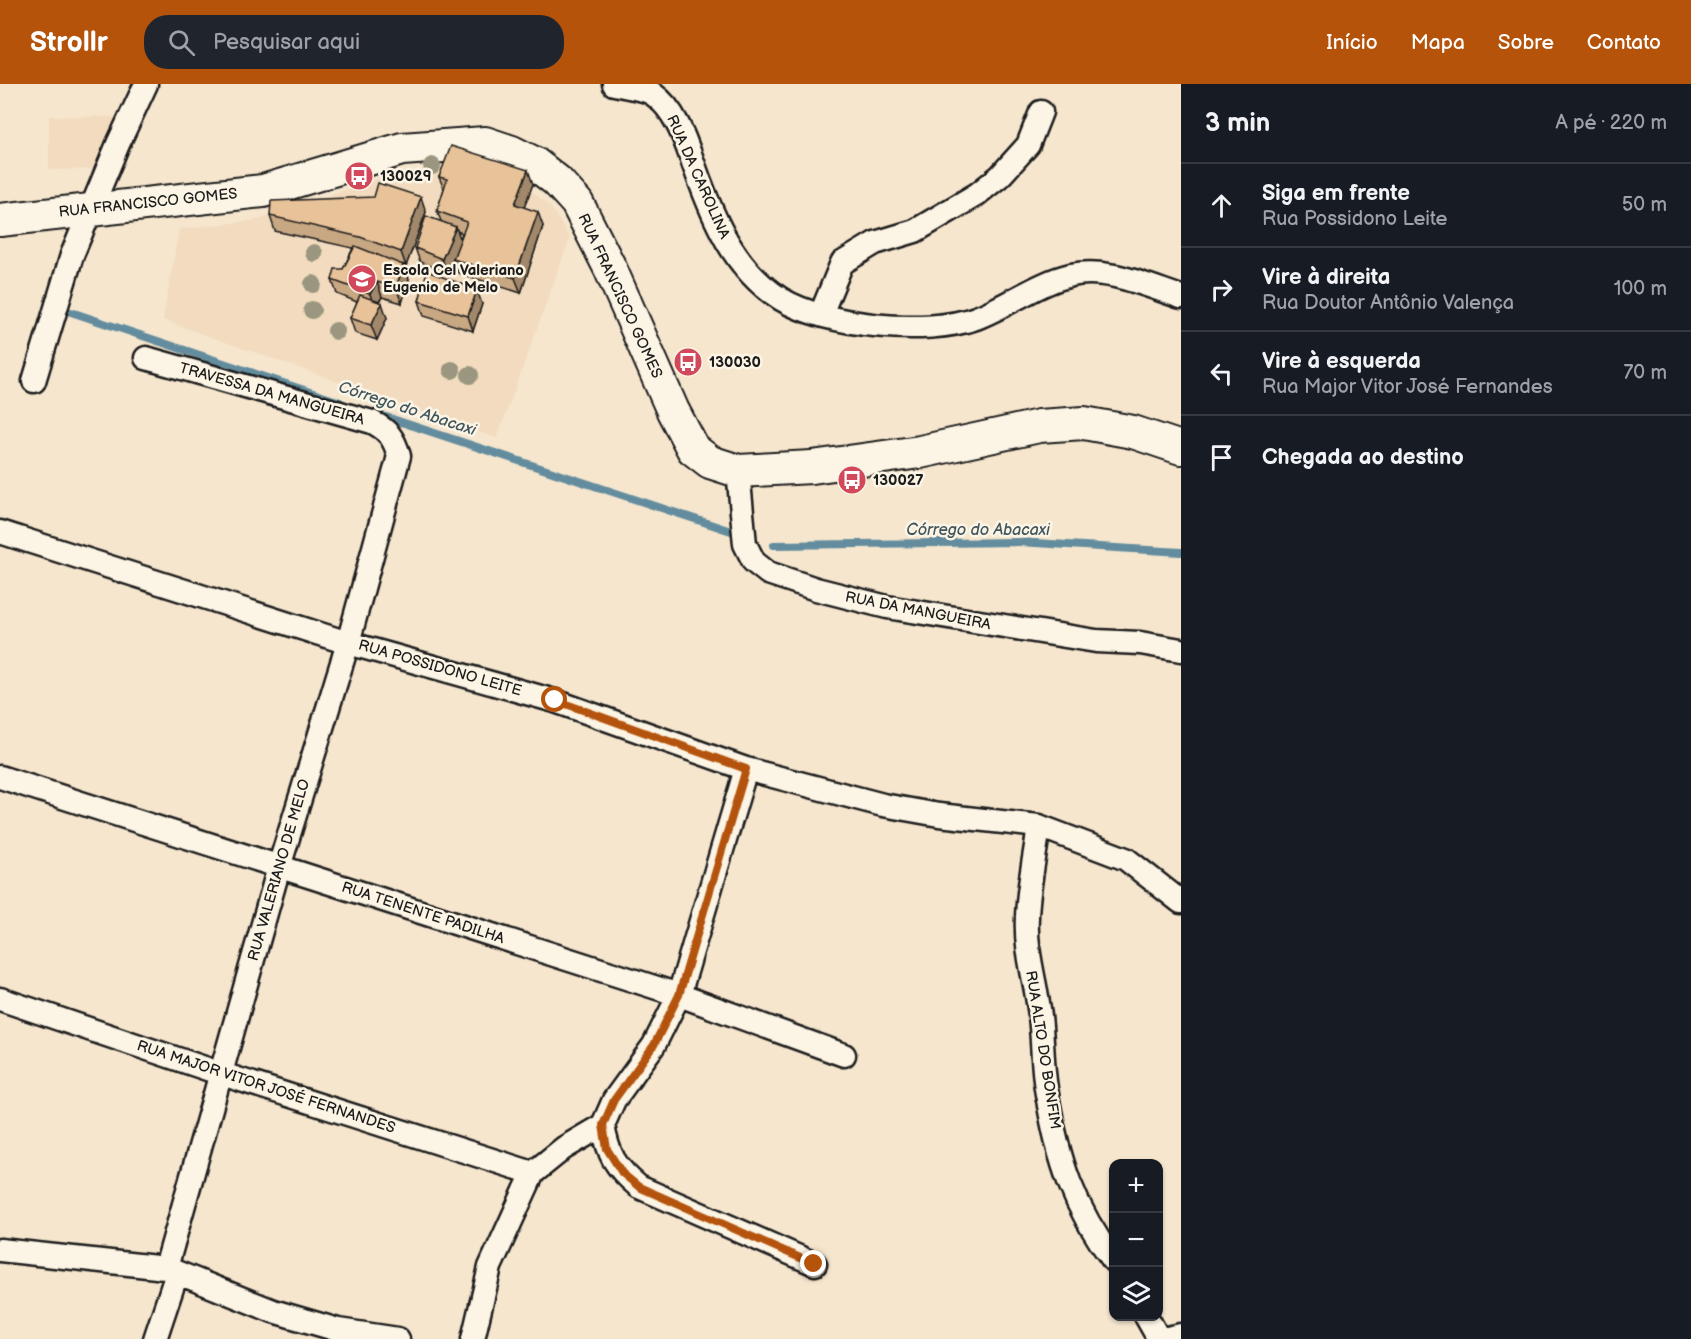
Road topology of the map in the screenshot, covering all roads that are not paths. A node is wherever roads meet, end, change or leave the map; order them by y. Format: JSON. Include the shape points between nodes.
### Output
{"nodes":[{"id":1,"x":146,"y":84,"type":"edge"},
{"id":2,"x":614,"y":84,"type":"edge"},
{"id":3,"x":658,"y":89,"type":"edge"},
{"id":4,"x":1041,"y":112,"type":"dead end"},
{"id":5,"x":91,"y":210,"type":"junction"},
{"id":6,"x":0,"y":220,"type":"edge"},
{"id":7,"x":1181,"y":297,"type":"edge"},
{"id":8,"x":821,"y":314,"type":"junction"},
{"id":9,"x":146,"y":358,"type":"dead end"},
{"id":10,"x":34,"y":381,"type":"dead end"},
{"id":11,"x":1181,"y":448,"type":"edge"},
{"id":12,"x":738,"y":471,"type":"junction"},
{"id":13,"x":395,"y":473,"type":"joint"},
{"id":14,"x":0,"y":532,"type":"edge"},
{"id":15,"x":348,"y":643,"type":"junction"},
{"id":16,"x":1181,"y":650,"type":"edge"},
{"id":17,"x":746,"y":769,"type":"junction"},
{"id":18,"x":0,"y":777,"type":"edge"},
{"id":19,"x":1039,"y":826,"type":"junction"},
{"id":20,"x":279,"y":867,"type":"junction"},
{"id":21,"x":1181,"y":902,"type":"edge"},
{"id":22,"x":679,"y":995,"type":"junction"},
{"id":23,"x":0,"y":999,"type":"edge"},
{"id":24,"x":844,"y":1055,"type":"dead end"},
{"id":25,"x":222,"y":1074,"type":"junction"},
{"id":26,"x":603,"y":1125,"type":"junction"},
{"id":27,"x":533,"y":1173,"type":"junction"},
{"id":28,"x":0,"y":1250,"type":"edge"},
{"id":29,"x":1109,"y":1255,"type":"edge"},
{"id":30,"x":814,"y":1264,"type":"dead end"},
{"id":31,"x":171,"y":1271,"type":"junction"},
{"id":32,"x":1149,"y":1321,"type":"edge"},
{"id":33,"x":1181,"y":1335,"type":"edge"},
{"id":34,"x":156,"y":1339,"type":"edge"},
{"id":35,"x":398,"y":1339,"type":"edge"},
{"id":36,"x":473,"y":1339,"type":"edge"},
{"id":37,"x":1161,"y":1339,"type":"edge"}],
"edges":[{"from":1,"to":5,"type":"street"},
{"from":2,"to":3,"type":"street","name":"RUA DA CAROLINA"},
{"from":3,"to":8,"type":"street","name":"RUA DA CAROLINA","via":[[726,243],[762,285],[782,300]]},
{"from":4,"to":8,"type":"street","via":[[1028,145],[976,195],[915,231],[875,243],[842,263]]},
{"from":5,"to":6,"type":"street","name":"RUA FRANCISCO GOMES"},
{"from":5,"to":10,"type":"street","via":[[72,255]]},
{"from":5,"to":12,"type":"street","name":"RUA FRANCISCO GOMES","via":[[263,191],[402,149],[485,143],[512,152],[557,181],[577,203],[693,449],[710,462]]},
{"from":7,"to":8,"type":"street","name":"RUA DA CAROLINA","via":[[1096,273],[1072,275],[1041,286],[954,324],[877,326]]},
{"from":9,"to":13,"type":"street","name":"TRAVESSA DA MANGUEIRA","via":[[372,422],[395,441],[399,456]]},
{"from":11,"to":12,"type":"street","name":"RUA FRANCISCO GOMES","via":[[1133,432],[1084,423],[1039,426],[920,452],[812,467]]},
{"from":12,"to":16,"type":"street","name":"RUA DA MANGUEIRA","via":[[745,544],[754,562],[768,573],[816,590],[887,607],[1096,641]]},
{"from":13,"to":15,"type":"street","name":"RUA VALERIANO DE MELO"},
{"from":14,"to":15,"type":"street","name":"RUA POSSIDONO LEITE"},
{"from":15,"to":17,"type":"street","name":"RUA POSSIDONO LEITE","via":[[555,700]]},
{"from":15,"to":20,"type":"street","name":"RUA VALERIANO DE MELO"},
{"from":17,"to":19,"type":"street","name":"RUA POSSIDONO LEITE","via":[[894,807]]},
{"from":17,"to":22,"type":"street"},
{"from":18,"to":20,"type":"street","name":"RUA TENENTE PADILHA"},
{"from":19,"to":21,"type":"street","name":"RUA POSSIDONO LEITE","via":[[1126,859]]},
{"from":19,"to":29,"type":"street","name":"RUA ALTO DO BONFIM","via":[[1027,916],[1027,953],[1040,1013],[1046,1093],[1070,1189],[1090,1229]]},
{"from":20,"to":22,"type":"street","name":"RUA TENENTE PADILHA"},
{"from":20,"to":25,"type":"street","name":"RUA VALERIANO DE MELO"},
{"from":22,"to":24,"type":"street","name":"RUA TENENTE PADILHA"},
{"from":22,"to":26,"type":"street","via":[[654,1045],[614,1100]]},
{"from":23,"to":25,"type":"street","name":"RUA MAJOR VITOR JOSÉ FERNANDES"},
{"from":25,"to":27,"type":"street","name":"RUA MAJOR VITOR JOSÉ FERNANDES"},
{"from":25,"to":31,"type":"street","name":"RUA VALERIANO DE MELO"},
{"from":26,"to":27,"type":"street","via":[[564,1148]]},
{"from":26,"to":30,"type":"street","via":[[607,1149],[622,1173],[639,1187]]},
{"from":27,"to":36,"type":"street","via":[[490,1267]]},
{"from":28,"to":31,"type":"street"},
{"from":31,"to":34,"type":"street","name":"RUA VALERIANO DE MELO"},
{"from":31,"to":35,"type":"street","via":[[273,1311],[338,1330]]},
{"from":32,"to":37,"type":"street"},
{"from":33,"to":37,"type":"street"}]}
